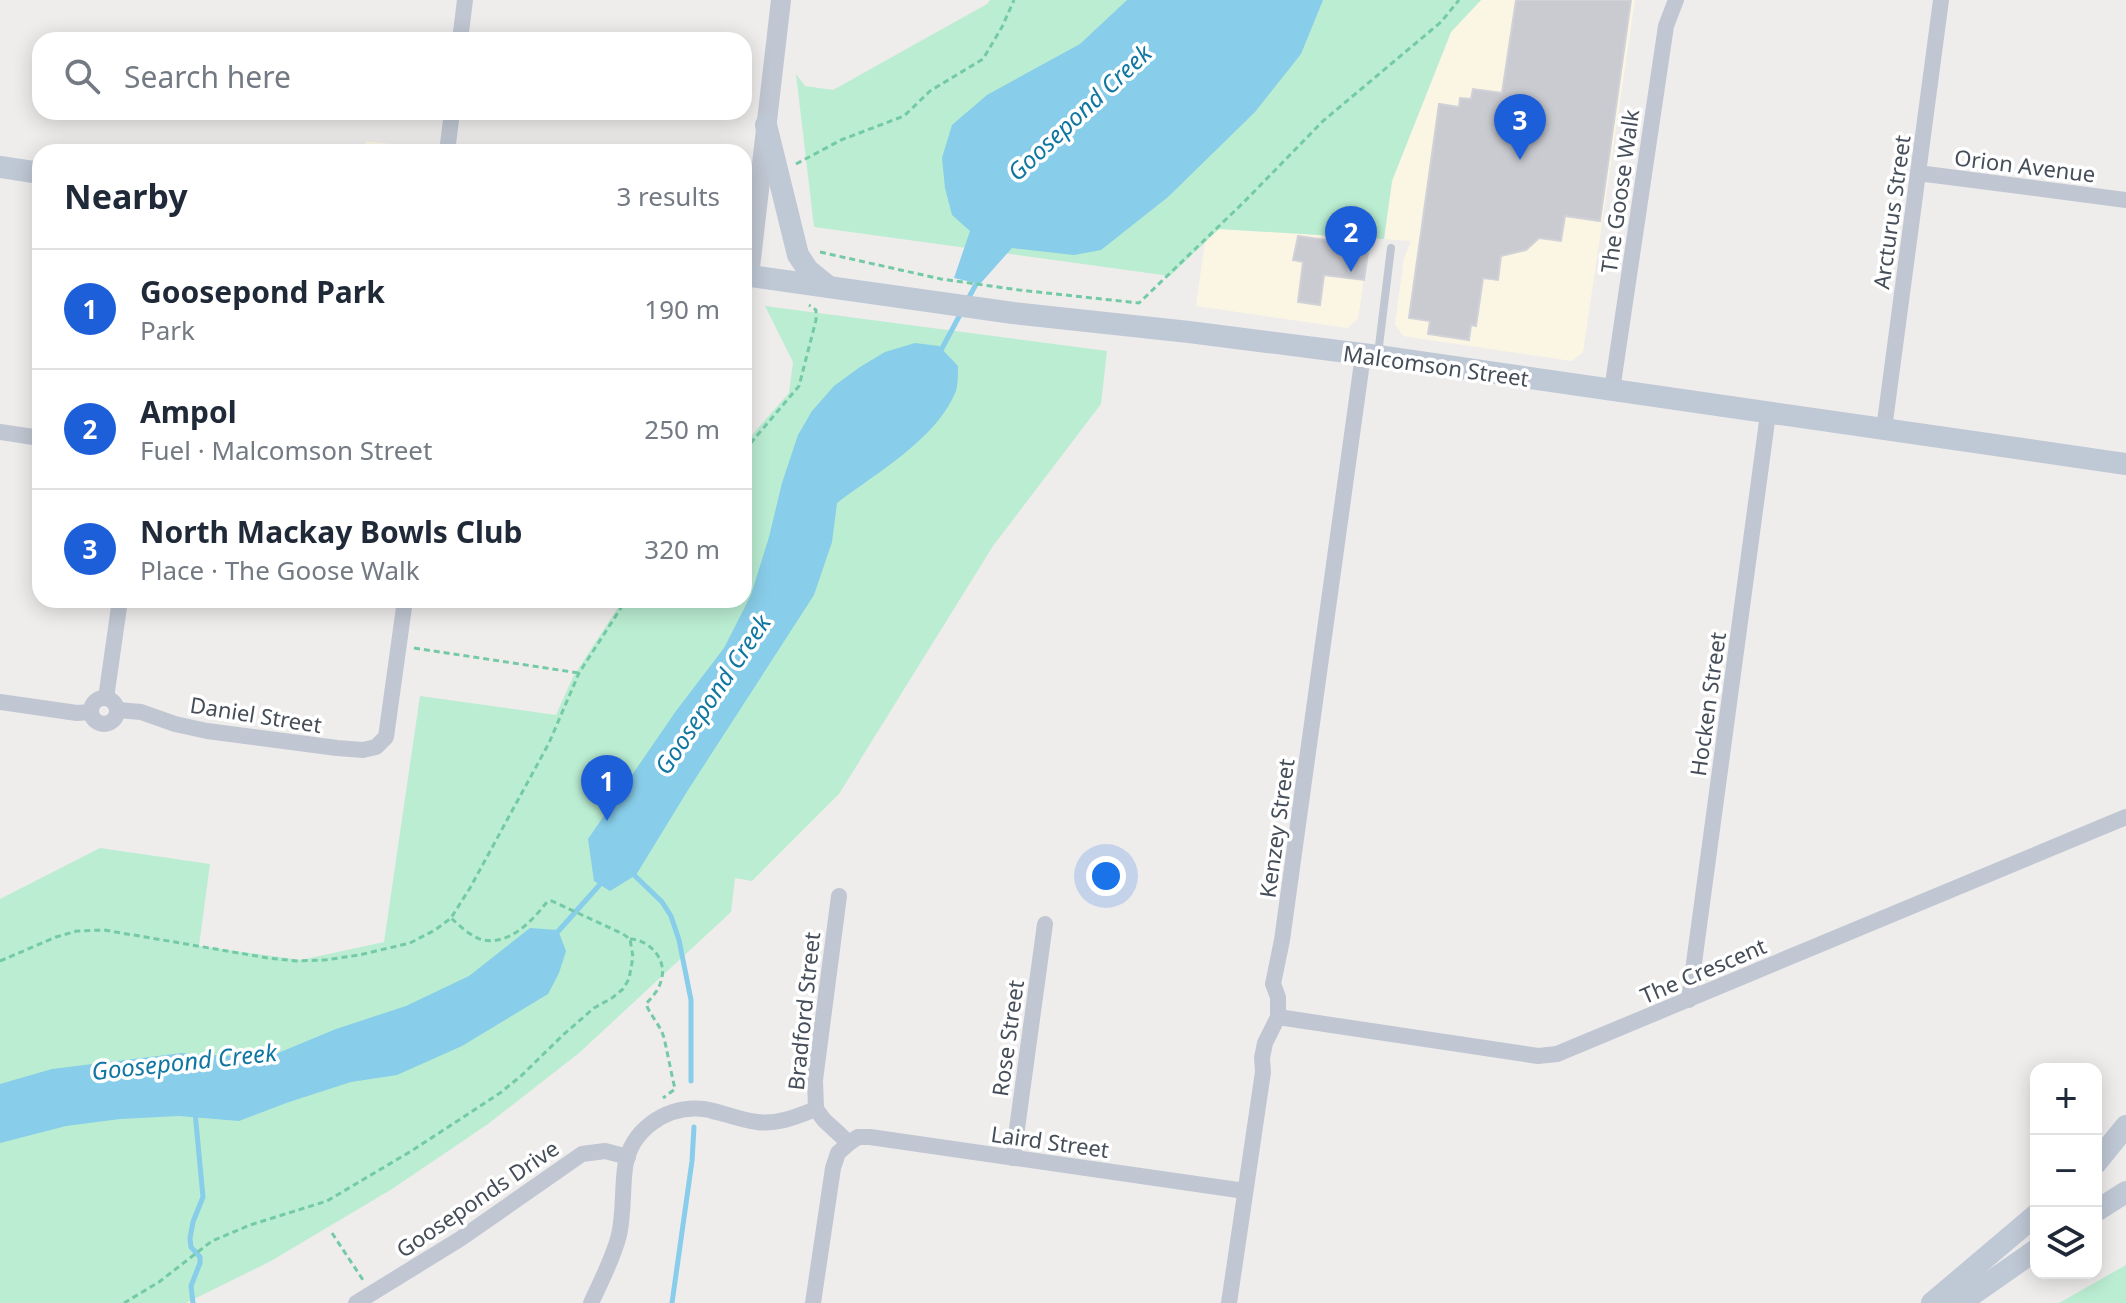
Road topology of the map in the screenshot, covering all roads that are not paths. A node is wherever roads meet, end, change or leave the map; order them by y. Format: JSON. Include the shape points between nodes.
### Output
{"nodes":[{"id":1,"x":465,"y":0,"type":"edge"},
{"id":2,"x":781,"y":0,"type":"edge"},
{"id":3,"x":1676,"y":0,"type":"edge"},
{"id":4,"x":1941,"y":0,"type":"edge"},
{"id":5,"x":461,"y":32,"type":"edge"},
{"id":6,"x":451,"y":120,"type":"edge"},
{"id":7,"x":766,"y":125,"type":"junction"},
{"id":8,"x":448,"y":144,"type":"edge"},
{"id":9,"x":0,"y":167,"type":"edge"},
{"id":10,"x":32,"y":172,"type":"edge"},
{"id":11,"x":1918,"y":173,"type":"junction"},
{"id":12,"x":2126,"y":200,"type":"edge"},
{"id":13,"x":752,"y":236,"type":"edge"},
{"id":14,"x":1391,"y":248,"type":"dead end"},
{"id":15,"x":752,"y":276,"type":"edge"},
{"id":16,"x":830,"y":288,"type":"junction"},
{"id":17,"x":1370,"y":355,"type":"junction"},
{"id":18,"x":1612,"y":390,"type":"junction"},
{"id":19,"x":1768,"y":414,"type":"junction"},
{"id":20,"x":1884,"y":429,"type":"junction"},
{"id":21,"x":0,"y":432,"type":"edge"},
{"id":22,"x":32,"y":437,"type":"edge"},
{"id":23,"x":2126,"y":464,"type":"edge"},
{"id":24,"x":119,"y":608,"type":"edge"},
{"id":25,"x":404,"y":608,"type":"edge"},
{"id":26,"x":0,"y":702,"type":"edge"},
{"id":27,"x":112,"y":704,"type":"junction"},
{"id":28,"x":2126,"y":817,"type":"edge"},
{"id":29,"x":839,"y":896,"type":"dead end"},
{"id":30,"x":1045,"y":924,"type":"dead end"},
{"id":31,"x":1689,"y":1000,"type":"junction"},
{"id":32,"x":1278,"y":1017,"type":"junction"},
{"id":33,"x":816,"y":1109,"type":"junction"},
{"id":34,"x":2126,"y":1126,"type":"edge"},
{"id":35,"x":849,"y":1143,"type":"junction"},
{"id":36,"x":2126,"y":1143,"type":"edge"},
{"id":37,"x":2102,"y":1156,"type":"edge"},
{"id":38,"x":628,"y":1157,"type":"junction"},
{"id":39,"x":1013,"y":1158,"type":"junction"},
{"id":40,"x":2102,"y":1159,"type":"edge"},
{"id":41,"x":1245,"y":1191,"type":"junction"},
{"id":42,"x":2126,"y":1192,"type":"edge"},
{"id":43,"x":2102,"y":1207,"type":"edge"},
{"id":44,"x":2030,"y":1220,"type":"edge"},
{"id":45,"x":2030,"y":1254,"type":"edge"},
{"id":46,"x":356,"y":1303,"type":"edge"},
{"id":47,"x":591,"y":1303,"type":"edge"},
{"id":48,"x":813,"y":1303,"type":"edge"},
{"id":49,"x":1229,"y":1303,"type":"edge"},
{"id":50,"x":1932,"y":1303,"type":"edge"},
{"id":51,"x":1960,"y":1303,"type":"edge"}],
"edges":[{"from":1,"to":5,"type":"street"},
{"from":2,"to":7,"type":"street"},
{"from":3,"to":18,"type":"street","name":"The Goose Walk","via":[[1666,26]]},
{"from":4,"to":11,"type":"street","name":"Arcturus Street"},
{"from":6,"to":8,"type":"street"},
{"from":7,"to":13,"type":"street"},
{"from":7,"to":16,"type":"main road","via":[[798,255]]},
{"from":9,"to":10,"type":"main road"},
{"from":11,"to":12,"type":"street","name":"Orion Avenue"},
{"from":11,"to":20,"type":"street","name":"Arcturus Street"},
{"from":14,"to":17,"type":"lane"},
{"from":15,"to":16,"type":"main road","name":"Malcomson Street"},
{"from":16,"to":17,"type":"main road","name":"Malcomson Street"},
{"from":17,"to":18,"type":"main road","name":"Malcomson Street"},
{"from":17,"to":32,"type":"street","name":"Kenzey Street","via":[[1274,975]]},
{"from":18,"to":19,"type":"main road","name":"Malcomson Street"},
{"from":19,"to":20,"type":"main road","name":"Malcomson Street"},
{"from":19,"to":31,"type":"street","name":"Hocken Street"},
{"from":20,"to":23,"type":"main road","name":"Malcomson Street"},
{"from":21,"to":22,"type":"street"},
{"from":24,"to":27,"type":"street"},
{"from":25,"to":27,"type":"street","name":"Daniel Street","via":[[386,737],[376,747],[337,748],[207,731]]},
{"from":26,"to":27,"type":"street","name":"Daniel Street","via":[[91,712],[103,725],[115,719]]},
{"from":28,"to":31,"type":"street","name":"The Crescent"},
{"from":29,"to":33,"type":"street","name":"Bradford Street","via":[[817,1054]]},
{"from":30,"to":39,"type":"street","name":"Rose Street"},
{"from":31,"to":32,"type":"street","name":"The Crescent","via":[[1557,1054],[1538,1056]]},
{"from":32,"to":41,"type":"street","name":"Kenzey Street","via":[[1262,1058]]},
{"from":33,"to":35,"type":"street","name":"Bradford Street"},
{"from":33,"to":38,"type":"street","via":[[758,1122],[703,1109],[665,1114],[635,1139]]},
{"from":34,"to":37,"type":"main road"},
{"from":35,"to":39,"type":"street","name":"Laird Street","via":[[870,1137]]},
{"from":35,"to":48,"type":"street","via":[[833,1168]]},
{"from":36,"to":40,"type":"main road"},
{"from":38,"to":46,"type":"street","name":"Gooseponds Drive","via":[[605,1151],[582,1154]]},
{"from":38,"to":47,"type":"street","via":[[618,1237]]},
{"from":39,"to":41,"type":"street","name":"Laird Street"},
{"from":41,"to":49,"type":"street","name":"Kenzey Street"},
{"from":42,"to":43,"type":"main road"},
{"from":44,"to":50,"type":"main road"},
{"from":45,"to":51,"type":"main road"}]}
